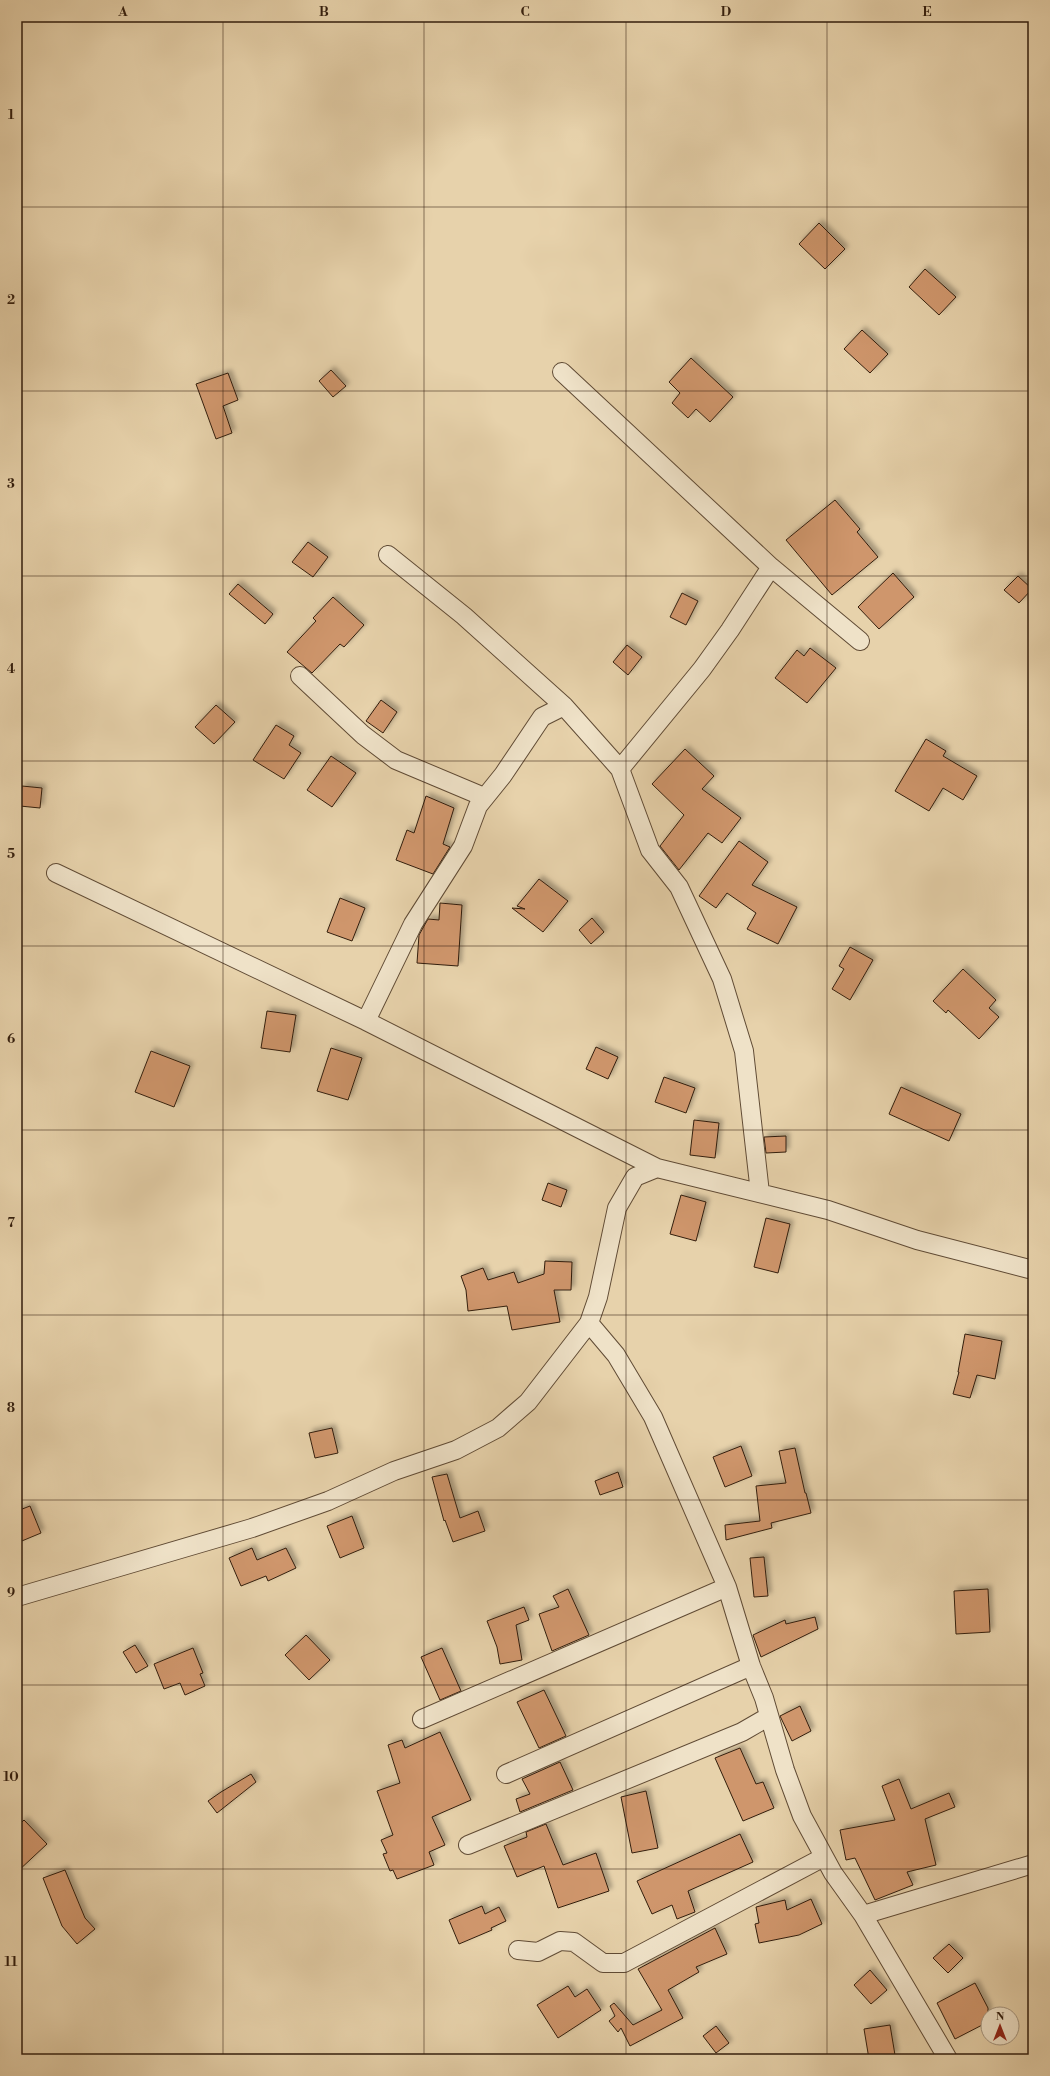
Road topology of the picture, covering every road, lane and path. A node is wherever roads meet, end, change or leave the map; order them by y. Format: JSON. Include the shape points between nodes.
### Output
{"nodes":[{"id":1,"x":562,"y":372,"type":"dead end"},
{"id":2,"x":388,"y":555,"type":"dead end"},
{"id":3,"x":771,"y":567,"type":"junction"},
{"id":4,"x":860,"y":640,"type":"dead end"},
{"id":5,"x":300,"y":676,"type":"dead end"},
{"id":6,"x":564,"y":706,"type":"junction"},
{"id":7,"x":620,"y":769,"type":"junction"},
{"id":8,"x":484,"y":797,"type":"junction"},
{"id":9,"x":56,"y":872,"type":"dead end"},
{"id":10,"x":366,"y":1021,"type":"junction"},
{"id":11,"x":657,"y":1168,"type":"junction"},
{"id":12,"x":760,"y":1193,"type":"junction"},
{"id":13,"x":1033,"y":1270,"type":"edge"},
{"id":14,"x":589,"y":1322,"type":"junction"},
{"id":15,"x":727,"y":1587,"type":"junction"},
{"id":16,"x":17,"y":1597,"type":"edge"},
{"id":17,"x":751,"y":1666,"type":"junction"},
{"id":18,"x":768,"y":1717,"type":"junction"},
{"id":19,"x":422,"y":1719,"type":"dead end"},
{"id":20,"x":506,"y":1774,"type":"dead end"},
{"id":21,"x":468,"y":1845,"type":"dead end"},
{"id":22,"x":824,"y":1857,"type":"junction"},
{"id":23,"x":1033,"y":1864,"type":"edge"},
{"id":24,"x":863,"y":1915,"type":"junction"},
{"id":25,"x":518,"y":1950,"type":"dead end"},
{"id":26,"x":948,"y":2059,"type":"edge"}],
"edges":[{"from":1,"to":3,"type":"street"},
{"from":2,"to":6,"type":"street","via":[[464,616]]},
{"from":3,"to":4,"type":"street"},
{"from":3,"to":7,"type":"street","via":[[702,669]]},
{"from":5,"to":8,"type":"street","via":[[363,735],[396,760]]},
{"from":6,"to":7,"type":"street"},
{"from":6,"to":8,"type":"street","via":[[542,717],[503,775]]},
{"from":7,"to":12,"type":"street","via":[[650,850],[679,887],[722,979],[744,1051]]},
{"from":8,"to":10,"type":"street","via":[[463,846],[413,924]]},
{"from":9,"to":10,"type":"street"},
{"from":10,"to":11,"type":"street"},
{"from":11,"to":12,"type":"street"},
{"from":11,"to":14,"type":"street","via":[[635,1177],[617,1208],[598,1297]]},
{"from":12,"to":13,"type":"street","via":[[828,1210],[917,1240]]},
{"from":14,"to":15,"type":"street","via":[[616,1355],[653,1416]]},
{"from":14,"to":16,"type":"street","via":[[528,1402],[498,1428],[456,1450],[394,1471],[328,1501],[252,1528]]},
{"from":15,"to":17,"type":"street"},
{"from":15,"to":19,"type":"street"},
{"from":17,"to":18,"type":"street","via":[[764,1698]]},
{"from":17,"to":20,"type":"street"},
{"from":18,"to":21,"type":"street","via":[[742,1732]]},
{"from":18,"to":22,"type":"street","via":[[802,1816]]},
{"from":22,"to":24,"type":"street"},
{"from":22,"to":25,"type":"street","via":[[624,1963],[603,1963],[574,1942],[560,1941],[538,1952]]},
{"from":23,"to":24,"type":"street"},
{"from":24,"to":26,"type":"street"}]}
